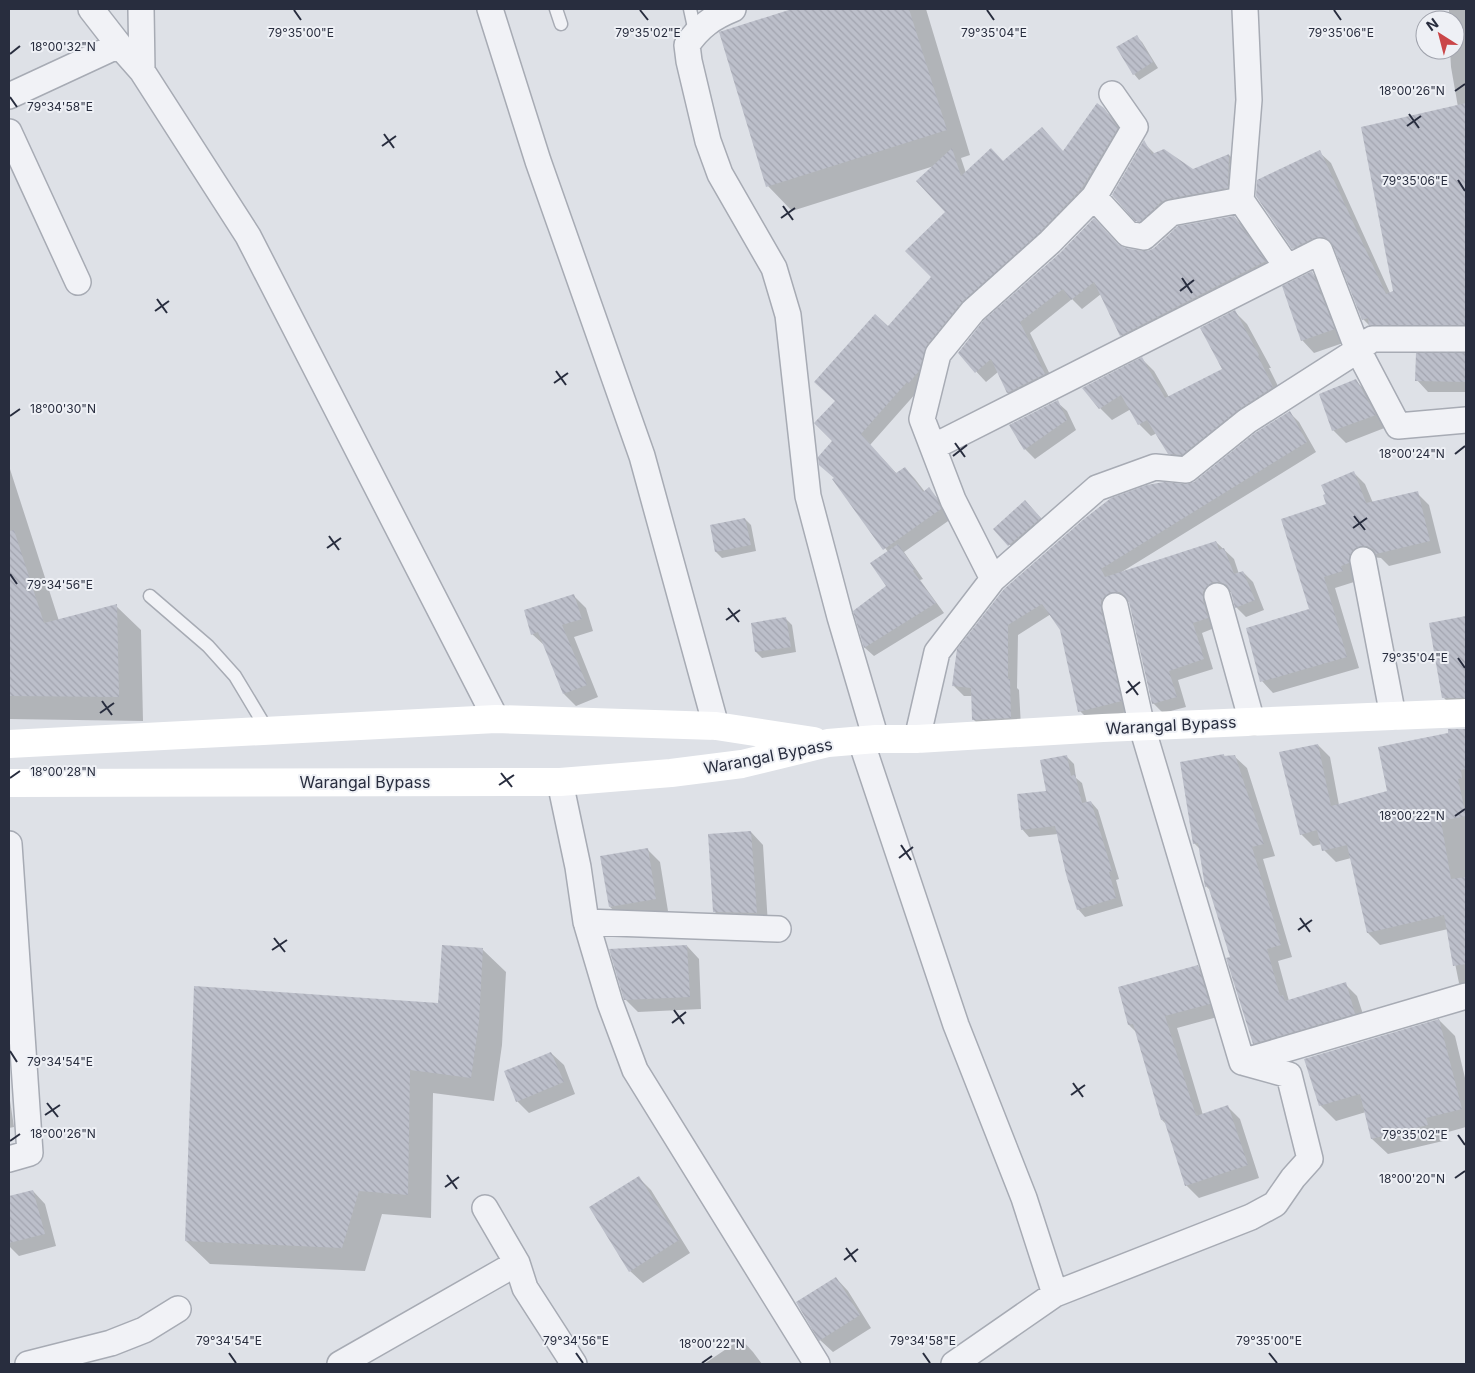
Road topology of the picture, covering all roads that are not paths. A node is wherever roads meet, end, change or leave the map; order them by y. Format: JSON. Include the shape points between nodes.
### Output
{"nodes":[{"id":1,"x":91,"y":9,"type":"edge"},
{"id":2,"x":141,"y":9,"type":"edge"},
{"id":3,"x":490,"y":9,"type":"edge"},
{"id":4,"x":556,"y":9,"type":"edge"},
{"id":5,"x":733,"y":9,"type":"edge"},
{"id":6,"x":1245,"y":9,"type":"edge"},
{"id":7,"x":693,"y":20,"type":"edge"},
{"id":8,"x":562,"y":24,"type":"dead end"},
{"id":9,"x":119,"y":45,"type":"junction"},
{"id":10,"x":142,"y":70,"type":"junction"},
{"id":11,"x":1112,"y":94,"type":"dead end"},
{"id":12,"x":9,"y":96,"type":"edge"},
{"id":13,"x":9,"y":132,"type":"edge"},
{"id":14,"x":1094,"y":197,"type":"junction"},
{"id":15,"x":1241,"y":200,"type":"junction"},
{"id":16,"x":1287,"y":267,"type":"junction"},
{"id":17,"x":78,"y":282,"type":"dead end"},
{"id":18,"x":1466,"y":339,"type":"edge"},
{"id":19,"x":1358,"y":350,"type":"junction"},
{"id":20,"x":1466,"y":420,"type":"edge"},
{"id":21,"x":933,"y":447,"type":"junction"},
{"id":22,"x":1363,"y":560,"type":"dead end"},
{"id":23,"x":993,"y":579,"type":"junction"},
{"id":24,"x":150,"y":596,"type":"dead end"},
{"id":25,"x":1217,"y":596,"type":"dead end"},
{"id":26,"x":1115,"y":606,"type":"dead end"},
{"id":27,"x":1466,"y":713,"type":"edge"},
{"id":28,"x":1394,"y":716,"type":"junction"},
{"id":29,"x":496,"y":719,"type":"junction"},
{"id":30,"x":1252,"y":722,"type":"junction"},
{"id":31,"x":716,"y":726,"type":"junction"},
{"id":32,"x":1142,"y":727,"type":"junction"},
{"id":33,"x":268,"y":731,"type":"junction"},
{"id":34,"x":917,"y":739,"type":"junction"},
{"id":35,"x":868,"y":740,"type":"junction"},
{"id":36,"x":828,"y":743,"type":"junction"},
{"id":37,"x":9,"y":744,"type":"edge"},
{"id":38,"x":560,"y":782,"type":"junction"},
{"id":39,"x":9,"y":784,"type":"edge"},
{"id":40,"x":9,"y":844,"type":"edge"},
{"id":41,"x":586,"y":922,"type":"junction"},
{"id":42,"x":778,"y":929,"type":"dead end"},
{"id":43,"x":1466,"y":996,"type":"edge"},
{"id":44,"x":1242,"y":1062,"type":"junction"},
{"id":45,"x":9,"y":1159,"type":"edge"},
{"id":46,"x":485,"y":1208,"type":"dead end"},
{"id":47,"x":516,"y":1263,"type":"junction"},
{"id":48,"x":1055,"y":1294,"type":"junction"},
{"id":49,"x":178,"y":1310,"type":"dead end"},
{"id":50,"x":28,"y":1364,"type":"edge"},
{"id":51,"x":340,"y":1364,"type":"edge"},
{"id":52,"x":574,"y":1364,"type":"edge"},
{"id":53,"x":817,"y":1364,"type":"edge"},
{"id":54,"x":954,"y":1364,"type":"edge"}],
"edges":[{"from":1,"to":9,"type":"street"},
{"from":2,"to":10,"type":"street"},
{"from":3,"to":31,"type":"street","via":[[542,170],[642,456]]},
{"from":4,"to":8,"type":"lane"},
{"from":5,"to":7,"type":"street"},
{"from":6,"to":15,"type":"street","via":[[1248,100]]},
{"from":7,"to":35,"type":"street","via":[[687,45],[708,141],[720,174],[774,268],[788,316],[808,496]]},
{"from":9,"to":10,"type":"street"},
{"from":9,"to":12,"type":"street"},
{"from":10,"to":29,"type":"street","via":[[248,236]]},
{"from":11,"to":14,"type":"street","via":[[1135,127]]},
{"from":13,"to":17,"type":"street"},
{"from":14,"to":15,"type":"street","via":[[1128,234],[1144,237],[1171,213]]},
{"from":14,"to":21,"type":"street","via":[[1050,242],[973,311],[938,354],[922,419]]},
{"from":15,"to":16,"type":"street"},
{"from":16,"to":19,"type":"street","via":[[1320,251]]},
{"from":16,"to":21,"type":"street"},
{"from":18,"to":19,"type":"street","via":[[1372,339]]},
{"from":19,"to":20,"type":"street","via":[[1398,426]]},
{"from":19,"to":23,"type":"street","via":[[1246,421],[1186,470],[1155,467],[1097,488]]},
{"from":21,"to":23,"type":"street","via":[[953,500]]},
{"from":22,"to":28,"type":"street"},
{"from":23,"to":34,"type":"street","via":[[937,652]]},
{"from":24,"to":33,"type":"lane","via":[[208,646],[235,676]]},
{"from":25,"to":30,"type":"street"},
{"from":26,"to":32,"type":"street"},
{"from":27,"to":28,"type":"main road","name":"Warangal Bypass"},
{"from":28,"to":30,"type":"main road","name":"Warangal Bypass"},
{"from":29,"to":31,"type":"main road"},
{"from":29,"to":33,"type":"main road"},
{"from":30,"to":32,"type":"main road","name":"Warangal Bypass"},
{"from":31,"to":36,"type":"main road"},
{"from":32,"to":34,"type":"main road","name":"Warangal Bypass"},
{"from":32,"to":44,"type":"street"},
{"from":33,"to":37,"type":"main road"},
{"from":34,"to":35,"type":"main road","name":"Warangal Bypass"},
{"from":35,"to":36,"type":"main road","name":"Warangal Bypass"},
{"from":35,"to":48,"type":"street","via":[[956,1025],[1024,1198]]},
{"from":36,"to":38,"type":"main road","name":"Warangal Bypass","via":[[742,764]]},
{"from":38,"to":39,"type":"main road","name":"Warangal Bypass"},
{"from":38,"to":41,"type":"street"},
{"from":40,"to":45,"type":"street","via":[[30,1153]]},
{"from":41,"to":42,"type":"street"},
{"from":41,"to":53,"type":"street","via":[[610,1003],[635,1070]]},
{"from":43,"to":44,"type":"street"},
{"from":44,"to":48,"type":"street","via":[[1289,1075],[1310,1159],[1275,1204],[1251,1217]]},
{"from":46,"to":47,"type":"street"},
{"from":47,"to":51,"type":"street"},
{"from":47,"to":52,"type":"street","via":[[525,1288]]},
{"from":48,"to":54,"type":"street"},
{"from":49,"to":50,"type":"street","via":[[144,1330],[110,1343]]}]}
